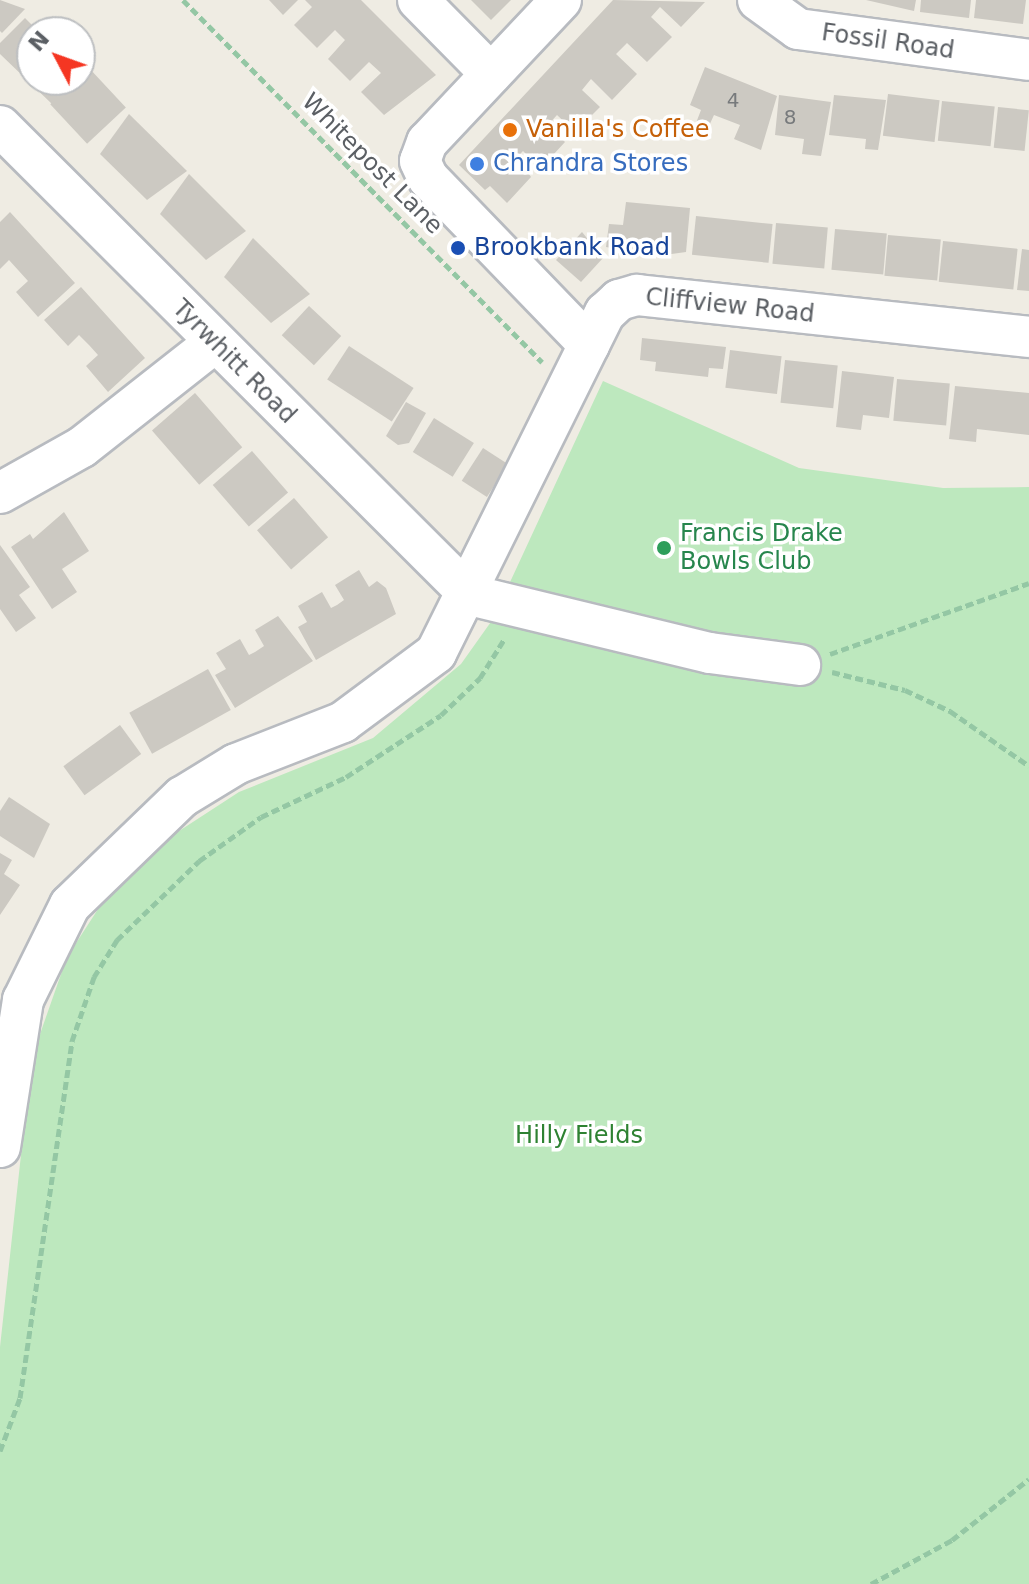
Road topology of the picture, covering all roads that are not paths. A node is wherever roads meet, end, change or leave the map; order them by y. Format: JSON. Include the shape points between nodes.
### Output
{"nodes":[{"id":1,"x":418,"y":0,"type":"edge"},
{"id":2,"x":561,"y":0,"type":"edge"},
{"id":3,"x":758,"y":0,"type":"edge"},
{"id":4,"x":1029,"y":60,"type":"edge"},
{"id":5,"x":491,"y":74,"type":"junction"},
{"id":6,"x":0,"y":126,"type":"edge"},
{"id":7,"x":1029,"y":337,"type":"edge"},
{"id":8,"x":214,"y":343,"type":"junction"},
{"id":9,"x":589,"y":345,"type":"junction"},
{"id":10,"x":0,"y":493,"type":"edge"},
{"id":11,"x":470,"y":595,"type":"junction"},
{"id":12,"x":800,"y":665,"type":"road end"},
{"id":13,"x":0,"y":1147,"type":"edge"}],
"edges":[{"from":1,"to":5,"type":"street"},
{"from":2,"to":5,"type":"street"},
{"from":3,"to":4,"type":"street","name":"Fossil Road","via":[[798,29]]},
{"from":5,"to":9,"type":"street","via":[[427,142],[420,161],[428,178]]},
{"from":6,"to":8,"type":"street","name":"Tyrwhitt Road"},
{"from":7,"to":9,"type":"street","name":"Cliffview Road","via":[[637,295],[605,313]]},
{"from":8,"to":10,"type":"street","via":[[82,447]]},
{"from":8,"to":11,"type":"street","name":"Tyrwhitt Road"},
{"from":9,"to":11,"type":"street","name":"Cliffview Road"},
{"from":11,"to":12,"type":"street","via":[[710,653]]},
{"from":11,"to":13,"type":"street","name":"Cliffview Road","via":[[436,653],[395,689],[343,722],[236,764],[182,797],[70,905],[23,1000]]}]}
